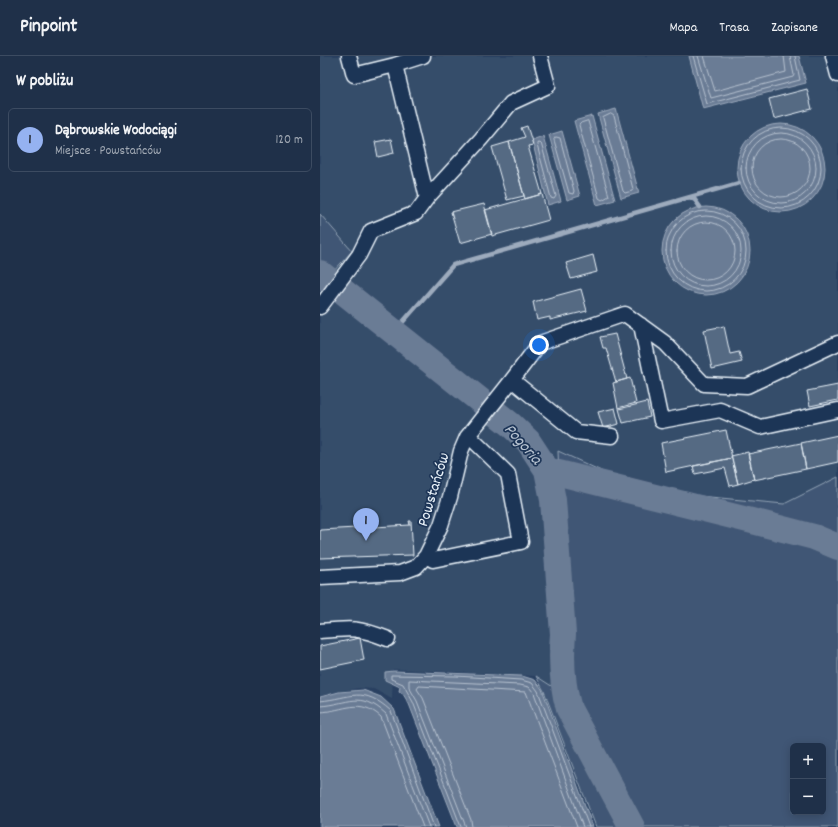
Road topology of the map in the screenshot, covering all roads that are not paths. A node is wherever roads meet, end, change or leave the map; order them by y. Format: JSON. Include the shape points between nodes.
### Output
{"nodes":[{"id":1,"x":349,"y":56,"type":"edge"},
{"id":2,"x":423,"y":56,"type":"edge"},
{"id":3,"x":540,"y":56,"type":"edge"},
{"id":4,"x":833,"y":56,"type":"edge"},
{"id":5,"x":396,"y":65,"type":"junction"},
{"id":6,"x":838,"y":75,"type":"edge"},
{"id":7,"x":427,"y":198,"type":"junction"},
{"id":8,"x":322,"y":304,"type":"edge"},
{"id":9,"x":641,"y":326,"type":"junction"},
{"id":10,"x":838,"y":343,"type":"edge"},
{"id":11,"x":512,"y":380,"type":"junction"},
{"id":12,"x":838,"y":410,"type":"edge"},
{"id":13,"x":612,"y":436,"type":"dead end"},
{"id":14,"x":467,"y":437,"type":"junction"},
{"id":15,"x":426,"y":556,"type":"junction"},
{"id":16,"x":320,"y":577,"type":"edge"},
{"id":17,"x":320,"y":631,"type":"edge"},
{"id":18,"x":388,"y":639,"type":"dead end"}],
"edges":[{"from":1,"to":5,"type":"street","via":[[354,75]]},
{"from":2,"to":5,"type":"street"},
{"from":3,"to":7,"type":"street","via":[[548,86],[510,103]]},
{"from":4,"to":6,"type":"street"},
{"from":5,"to":7,"type":"street"},
{"from":7,"to":8,"type":"street","via":[[416,213],[371,231],[359,255]]},
{"from":9,"to":10,"type":"street","via":[[665,343],[704,384],[747,386]]},
{"from":9,"to":11,"type":"street","name":"Powstańców","via":[[625,314],[540,343]]},
{"from":9,"to":12,"type":"street","via":[[661,421],[720,410],[760,427]]},
{"from":11,"to":13,"type":"street","via":[[576,432]]},
{"from":11,"to":14,"type":"street","name":"Powstańców"},
{"from":14,"to":15,"type":"street","name":"Powstańców","via":[[442,524]]},
{"from":14,"to":15,"type":"street","via":[[474,440],[508,474],[521,542],[433,560]]},
{"from":15,"to":16,"type":"street","name":"Powstańców","via":[[416,568],[400,573]]},
{"from":17,"to":18,"type":"street","via":[[352,628],[366,630]]}]}
